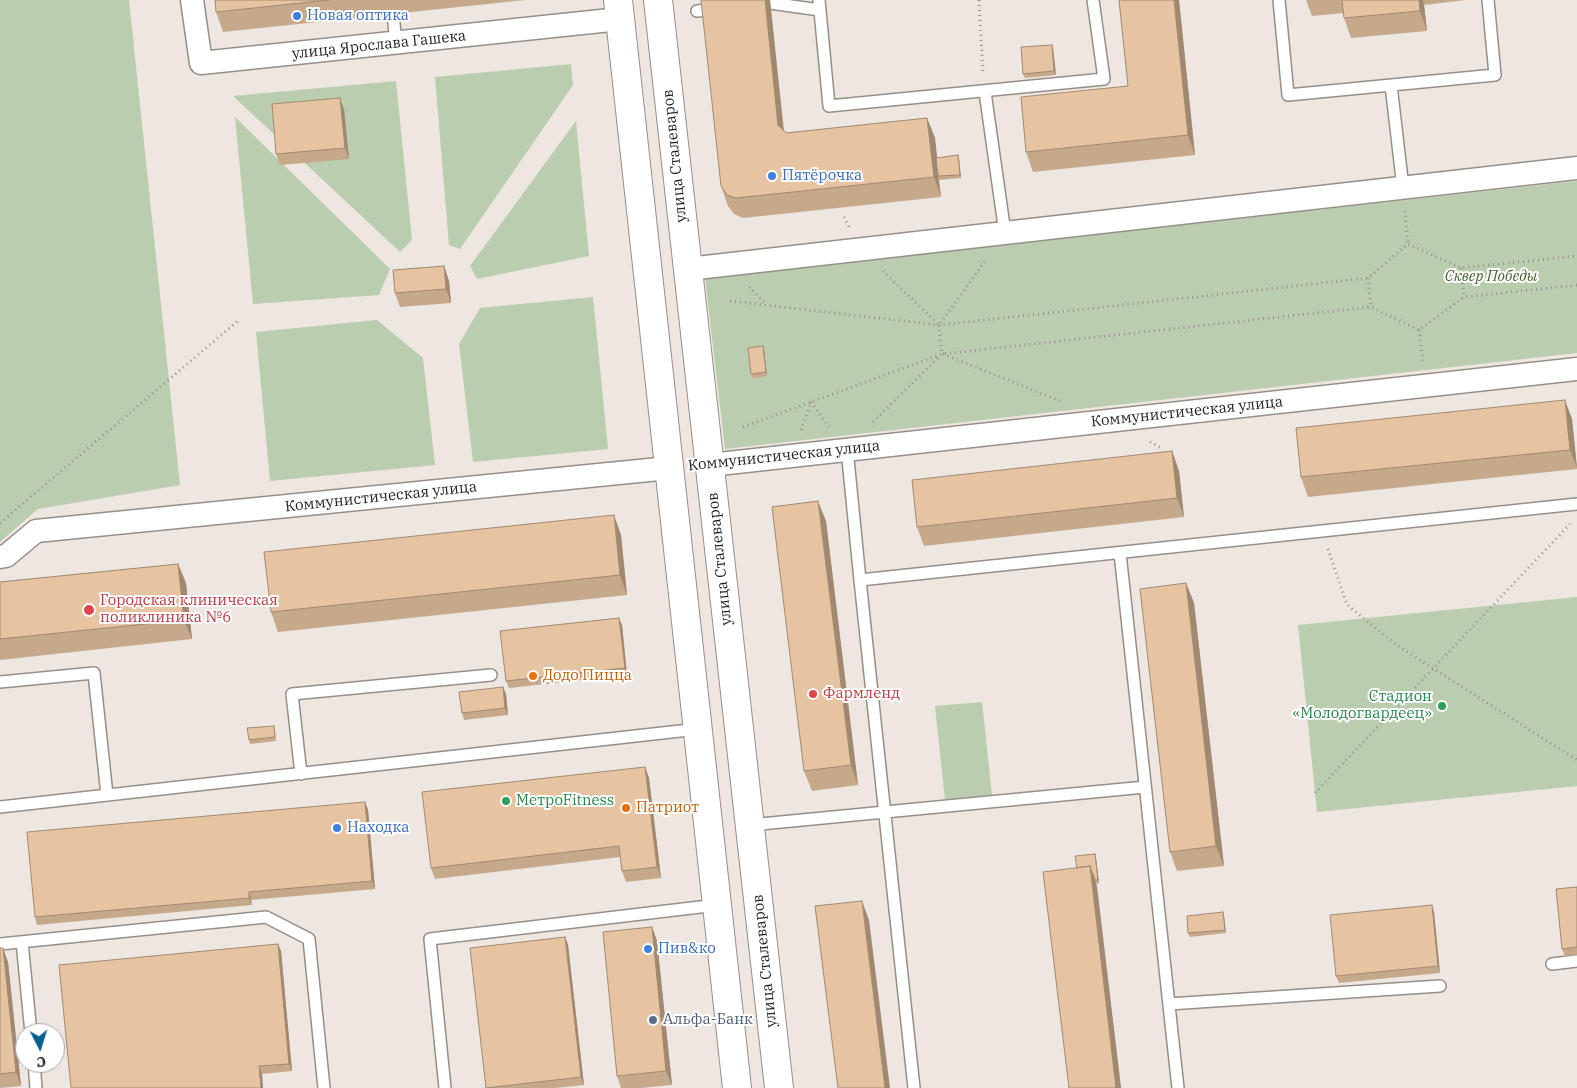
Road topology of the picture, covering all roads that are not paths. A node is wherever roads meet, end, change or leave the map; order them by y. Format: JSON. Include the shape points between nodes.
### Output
{"nodes":[{"id":1,"x":192,"y":0,"type":"edge"},
{"id":2,"x":658,"y":0,"type":"edge"},
{"id":3,"x":1093,"y":0,"type":"edge"},
{"id":4,"x":1279,"y":0,"type":"edge"},
{"id":5,"x":1488,"y":0,"type":"edge"},
{"id":6,"x":770,"y":3,"type":"dead end"},
{"id":7,"x":819,"y":5,"type":"edge"},
{"id":8,"x":619,"y":10,"type":"edge"},
{"id":9,"x":393,"y":14,"type":"dead end"},
{"id":10,"x":396,"y":43,"type":"junction"},
{"id":11,"x":1391,"y":85,"type":"junction"},
{"id":12,"x":985,"y":92,"type":"junction"},
{"id":13,"x":1577,"y":168,"type":"edge"},
{"id":14,"x":1403,"y":188,"type":"junction"},
{"id":15,"x":1005,"y":233,"type":"junction"},
{"id":16,"x":688,"y":269,"type":"junction"},
{"id":17,"x":1577,"y":369,"type":"edge"},
{"id":18,"x":847,"y":449,"type":"junction"},
{"id":19,"x":710,"y":465,"type":"junction"},
{"id":20,"x":669,"y":468,"type":"junction"},
{"id":21,"x":1577,"y":504,"type":"edge"},
{"id":22,"x":1120,"y":553,"type":"junction"},
{"id":23,"x":0,"y":557,"type":"edge"},
{"id":24,"x":860,"y":580,"type":"junction"},
{"id":25,"x":491,"y":675,"type":"dead end"},
{"id":26,"x":0,"y":682,"type":"edge"},
{"id":27,"x":698,"y":729,"type":"junction"},
{"id":28,"x":301,"y":774,"type":"junction"},
{"id":29,"x":1145,"y":786,"type":"junction"},
{"id":30,"x":107,"y":795,"type":"junction"},
{"id":31,"x":0,"y":807,"type":"edge"},
{"id":32,"x":884,"y":812,"type":"junction"},
{"id":33,"x":750,"y":825,"type":"junction"},
{"id":34,"x":717,"y":905,"type":"junction"},
{"id":35,"x":22,"y":942,"type":"junction"},
{"id":36,"x":0,"y":944,"type":"edge"},
{"id":37,"x":1577,"y":960,"type":"edge"},
{"id":38,"x":1552,"y":964,"type":"dead end"},
{"id":39,"x":1440,"y":986,"type":"dead end"},
{"id":40,"x":1168,"y":1004,"type":"junction"},
{"id":41,"x":30,"y":1023,"type":"edge"},
{"id":42,"x":35,"y":1073,"type":"edge"},
{"id":43,"x":36,"y":1088,"type":"edge"},
{"id":44,"x":324,"y":1088,"type":"edge"},
{"id":45,"x":445,"y":1088,"type":"edge"},
{"id":46,"x":737,"y":1088,"type":"edge"},
{"id":47,"x":778,"y":1088,"type":"edge"},
{"id":48,"x":914,"y":1088,"type":"edge"},
{"id":49,"x":1178,"y":1088,"type":"edge"}],
"edges":[{"from":1,"to":10,"type":"street","name":"улица Ярослава Гашека","via":[[201,63]]},
{"from":2,"to":16,"type":"main road","name":"улица Сталеваров"},
{"from":3,"to":12,"type":"lane","via":[[1104,79]]},
{"from":4,"to":11,"type":"lane","via":[[1288,95]]},
{"from":5,"to":11,"type":"lane","via":[[1495,75]]},
{"from":6,"to":7,"type":"lane"},
{"from":7,"to":12,"type":"lane","via":[[829,106]]},
{"from":8,"to":10,"type":"street","name":"улица Ярослава Гашека"},
{"from":8,"to":20,"type":"main road"},
{"from":9,"to":10,"type":"lane"},
{"from":11,"to":14,"type":"lane"},
{"from":12,"to":15,"type":"lane"},
{"from":13,"to":14,"type":"street"},
{"from":14,"to":15,"type":"street"},
{"from":15,"to":16,"type":"street"},
{"from":16,"to":19,"type":"main road","name":"улица Сталеваров"},
{"from":17,"to":18,"type":"street","name":"Коммунистическая улица"},
{"from":18,"to":19,"type":"street","name":"Коммунистическая улица"},
{"from":18,"to":24,"type":"lane"},
{"from":19,"to":20,"type":"main road","name":"Коммунистическая улица"},
{"from":19,"to":33,"type":"main road","name":"улица Сталеваров"},
{"from":20,"to":23,"type":"street","name":"Коммунистическая улица","via":[[36,531],[6,556]]},
{"from":20,"to":27,"type":"main road"},
{"from":21,"to":22,"type":"lane"},
{"from":22,"to":24,"type":"lane"},
{"from":22,"to":29,"type":"lane"},
{"from":24,"to":32,"type":"lane"},
{"from":25,"to":28,"type":"lane","via":[[292,694]]},
{"from":26,"to":30,"type":"lane","via":[[94,673]]},
{"from":27,"to":28,"type":"lane"},
{"from":27,"to":34,"type":"main road"},
{"from":28,"to":30,"type":"lane"},
{"from":29,"to":32,"type":"lane"},
{"from":29,"to":40,"type":"lane"},
{"from":30,"to":31,"type":"lane"},
{"from":32,"to":33,"type":"lane"},
{"from":32,"to":48,"type":"lane"},
{"from":33,"to":47,"type":"main road","name":"улица Сталеваров"},
{"from":34,"to":45,"type":"lane","via":[[430,938]]},
{"from":34,"to":46,"type":"main road"},
{"from":35,"to":36,"type":"lane"},
{"from":35,"to":41,"type":"lane"},
{"from":35,"to":44,"type":"lane","via":[[266,917],[309,939]]},
{"from":37,"to":38,"type":"lane"},
{"from":39,"to":40,"type":"lane"},
{"from":40,"to":49,"type":"lane"},
{"from":42,"to":43,"type":"lane"}]}
